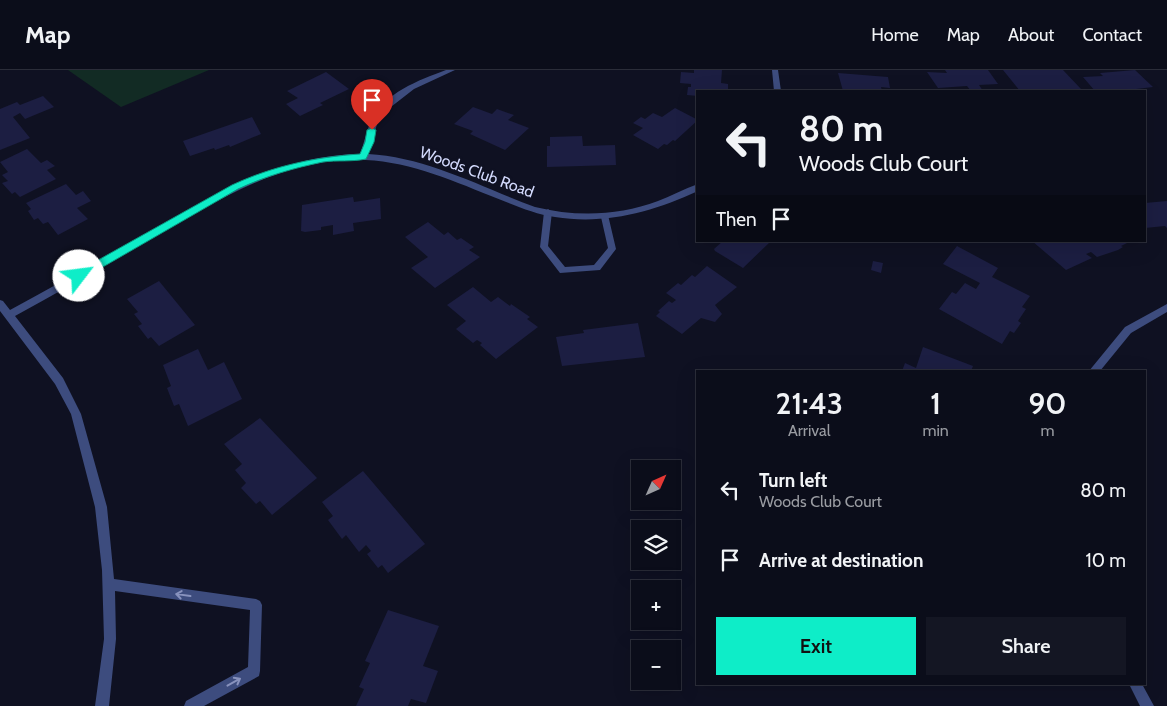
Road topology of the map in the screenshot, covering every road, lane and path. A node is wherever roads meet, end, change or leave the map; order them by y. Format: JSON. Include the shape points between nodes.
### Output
{"nodes":[{"id":1,"x":452,"y":70,"type":"edge"},
{"id":2,"x":775,"y":70,"type":"edge"},
{"id":3,"x":778,"y":90,"type":"edge"},
{"id":4,"x":363,"y":157,"type":"junction"},
{"id":5,"x":696,"y":188,"type":"edge"},
{"id":6,"x":548,"y":212,"type":"junction"},
{"id":7,"x":605,"y":217,"type":"junction"},
{"id":8,"x":0,"y":304,"type":"edge"},
{"id":9,"x":1167,"y":308,"type":"edge"},
{"id":10,"x":9,"y":315,"type":"junction"},
{"id":11,"x":1095,"y":370,"type":"edge"},
{"id":12,"x":108,"y":584,"type":"junction"},
{"id":13,"x":1135,"y":685,"type":"edge"},
{"id":14,"x":102,"y":706,"type":"edge"},
{"id":15,"x":191,"y":706,"type":"edge"},
{"id":16,"x":1147,"y":706,"type":"edge"}],
"edges":[{"from":1,"to":4,"type":"street","via":[[410,89],[385,108],[377,118]]},
{"from":2,"to":3,"type":"street"},
{"from":4,"to":6,"type":"street","name":"Woods Club Road","via":[[395,159],[422,166],[535,210]]},
{"from":4,"to":10,"type":"street","name":"Woods Club Road","via":[[325,159],[256,177]]},
{"from":5,"to":7,"type":"street","name":"Woods Club Road","via":[[657,206]]},
{"from":6,"to":7,"type":"street","name":"Woods Club Road"},
{"from":6,"to":7,"type":"street","via":[[544,248],[564,272],[597,268],[612,249]]},
{"from":8,"to":10,"type":"street"},
{"from":9,"to":11,"type":"street","via":[[1128,330]]},
{"from":10,"to":12,"type":"street","via":[[60,381],[76,414],[101,507]]},
{"from":12,"to":14,"type":"street","via":[[110,639]]},
{"from":15,"to":12,"type":"street","one_way":true,"via":[[254,671],[256,606]]},
{"from":13,"to":16,"type":"street"}]}
